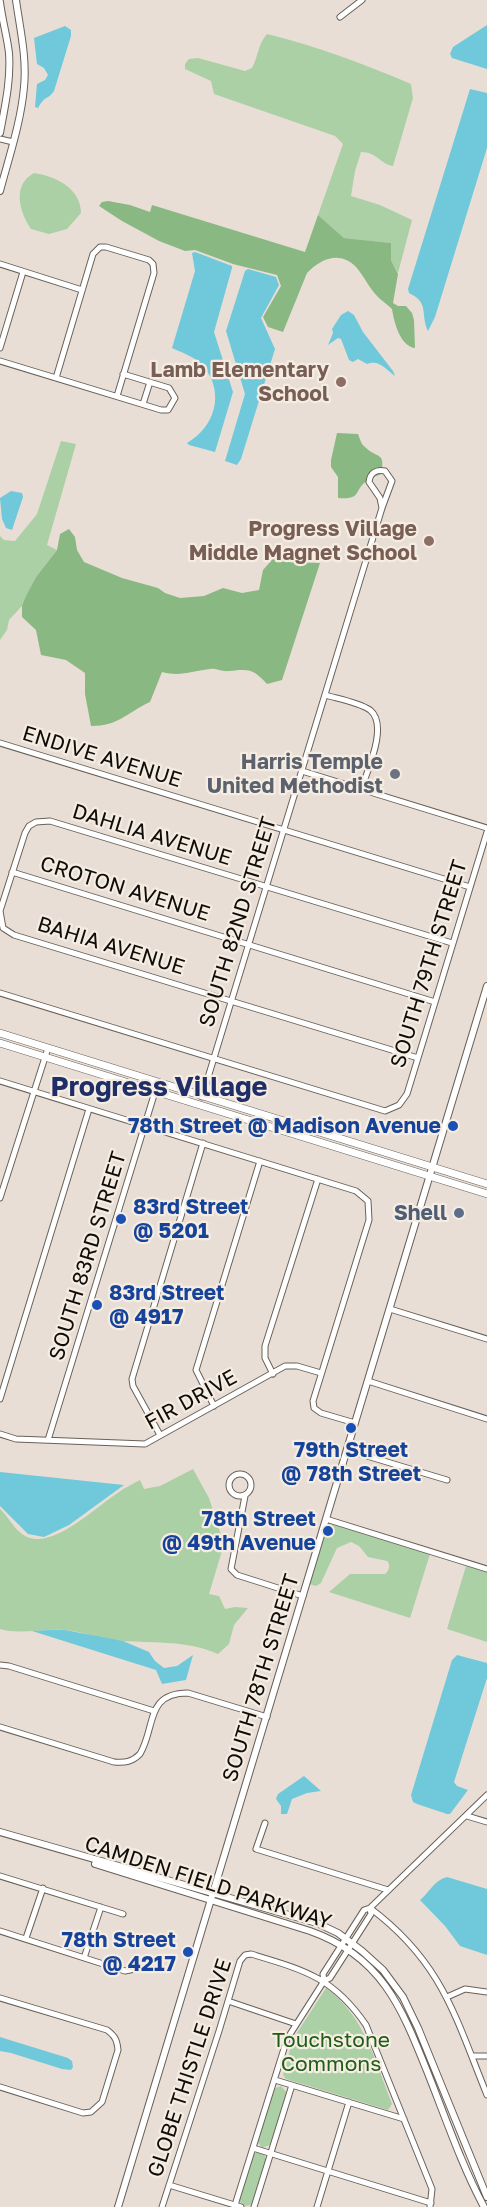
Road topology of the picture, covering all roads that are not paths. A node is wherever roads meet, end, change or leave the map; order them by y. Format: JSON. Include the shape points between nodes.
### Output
{"nodes":[{"id":1,"x":16,"y":0,"type":"edge"},
{"id":2,"x":362,"y":0,"type":"edge"},
{"id":3,"x":0,"y":2,"type":"edge"},
{"id":4,"x":340,"y":17,"type":"dead end"},
{"id":5,"x":0,"y":132,"type":"edge"},
{"id":6,"x":0,"y":139,"type":"edge"},
{"id":7,"x":13,"y":142,"type":"junction"},
{"id":8,"x":0,"y":190,"type":"edge"},
{"id":9,"x":0,"y":264,"type":"edge"},
{"id":10,"x":23,"y":272,"type":"junction"},
{"id":11,"x":82,"y":290,"type":"junction"},
{"id":12,"x":0,"y":348,"type":"edge"},
{"id":13,"x":0,"y":361,"type":"edge"},
{"id":14,"x":123,"y":374,"type":"junction"},
{"id":15,"x":56,"y":378,"type":"junction"},
{"id":16,"x":150,"y":382,"type":"junction"},
{"id":17,"x":117,"y":396,"type":"junction"},
{"id":18,"x":142,"y":404,"type":"junction"},
{"id":19,"x":382,"y":508,"type":"junction"},
{"id":20,"x":325,"y":695,"type":"junction"},
{"id":21,"x":0,"y":743,"type":"edge"},
{"id":22,"x":302,"y":771,"type":"junction"},
{"id":23,"x":361,"y":790,"type":"junction"},
{"id":24,"x":284,"y":830,"type":"junction"},
{"id":25,"x":487,"y":830,"type":"edge"},
{"id":26,"x":12,"y":872,"type":"junction"},
{"id":27,"x":266,"y":887,"type":"junction"},
{"id":28,"x":470,"y":887,"type":"junction"},
{"id":29,"x":452,"y":943,"type":"junction"},
{"id":30,"x":249,"y":944,"type":"junction"},
{"id":31,"x":487,"y":986,"type":"edge"},
{"id":32,"x":0,"y":993,"type":"edge"},
{"id":33,"x":232,"y":1000,"type":"junction"},
{"id":34,"x":435,"y":1002,"type":"junction"},
{"id":35,"x":0,"y":1033,"type":"edge"},
{"id":36,"x":0,"y":1043,"type":"edge"},
{"id":37,"x":48,"y":1048,"type":"junction"},
{"id":38,"x":45,"y":1057,"type":"junction"},
{"id":39,"x":214,"y":1058,"type":"junction"},
{"id":40,"x":418,"y":1058,"type":"junction"},
{"id":41,"x":0,"y":1081,"type":"edge"},
{"id":42,"x":158,"y":1082,"type":"junction"},
{"id":43,"x":34,"y":1091,"type":"junction"},
{"id":44,"x":155,"y":1091,"type":"junction"},
{"id":45,"x":202,"y":1095,"type":"junction"},
{"id":46,"x":200,"y":1105,"type":"junction"},
{"id":47,"x":89,"y":1109,"type":"junction"},
{"id":48,"x":145,"y":1126,"type":"junction"},
{"id":49,"x":318,"y":1131,"type":"junction"},
{"id":50,"x":315,"y":1140,"type":"junction"},
{"id":51,"x":203,"y":1143,"type":"junction"},
{"id":52,"x":260,"y":1161,"type":"junction"},
{"id":53,"x":432,"y":1167,"type":"junction"},
{"id":54,"x":430,"y":1176,"type":"junction"},
{"id":55,"x":318,"y":1179,"type":"junction"},
{"id":56,"x":487,"y":1184,"type":"edge"},
{"id":57,"x":487,"y":1194,"type":"edge"},
{"id":58,"x":0,"y":1198,"type":"edge"},
{"id":59,"x":390,"y":1309,"type":"junction"},
{"id":60,"x":487,"y":1339,"type":"edge"},
{"id":61,"x":321,"y":1373,"type":"junction"},
{"id":62,"x":273,"y":1374,"type":"junction"},
{"id":63,"x":368,"y":1381,"type":"junction"},
{"id":64,"x":0,"y":1399,"type":"edge"},
{"id":65,"x":214,"y":1406,"type":"junction"},
{"id":66,"x":487,"y":1419,"type":"edge"},
{"id":67,"x":355,"y":1423,"type":"junction"},
{"id":68,"x":0,"y":1434,"type":"edge"},
{"id":69,"x":160,"y":1435,"type":"junction"},
{"id":70,"x":48,"y":1440,"type":"junction"},
{"id":71,"x":347,"y":1450,"type":"junction"},
{"id":72,"x":447,"y":1480,"type":"dead end"},
{"id":73,"x":245,"y":1496,"type":"junction"},
{"id":74,"x":326,"y":1519,"type":"junction"},
{"id":75,"x":487,"y":1569,"type":"edge"},
{"id":76,"x":303,"y":1596,"type":"junction"},
{"id":77,"x":0,"y":1665,"type":"edge"},
{"id":78,"x":154,"y":1711,"type":"junction"},
{"id":79,"x":267,"y":1717,"type":"junction"},
{"id":80,"x":0,"y":1727,"type":"edge"},
{"id":81,"x":487,"y":1795,"type":"edge"},
{"id":82,"x":467,"y":1816,"type":"junction"},
{"id":83,"x":487,"y":1822,"type":"edge"},
{"id":84,"x":264,"y":1824,"type":"dead end"},
{"id":85,"x":0,"y":1832,"type":"edge"},
{"id":86,"x":49,"y":1847,"type":"junction"},
{"id":87,"x":0,"y":1876,"type":"edge"},
{"id":88,"x":43,"y":1888,"type":"junction"},
{"id":89,"x":387,"y":1890,"type":"junction"},
{"id":90,"x":213,"y":1892,"type":"junction"},
{"id":91,"x":210,"y":1900,"type":"junction"},
{"id":92,"x":101,"y":1907,"type":"junction"},
{"id":93,"x":370,"y":1908,"type":"junction"},
{"id":94,"x":123,"y":1914,"type":"dead end"},
{"id":95,"x":0,"y":1931,"type":"edge"},
{"id":96,"x":26,"y":1938,"type":"junction"},
{"id":97,"x":346,"y":1938,"type":"junction"},
{"id":98,"x":352,"y":1943,"type":"junction"},
{"id":99,"x":341,"y":1946,"type":"junction"},
{"id":100,"x":348,"y":1950,"type":"junction"},
{"id":101,"x":84,"y":1958,"type":"junction"},
{"id":102,"x":135,"y":1969,"type":"dead end"},
{"id":103,"x":324,"y":1981,"type":"junction"},
{"id":104,"x":487,"y":1992,"type":"edge"},
{"id":105,"x":447,"y":1997,"type":"junction"},
{"id":106,"x":0,"y":1998,"type":"edge"},
{"id":107,"x":228,"y":2001,"type":"junction"},
{"id":108,"x":296,"y":2024,"type":"junction"},
{"id":109,"x":472,"y":2056,"type":"junction"},
{"id":110,"x":487,"y":2056,"type":"edge"},
{"id":111,"x":275,"y":2080,"type":"junction"},
{"id":112,"x":292,"y":2085,"type":"junction"},
{"id":113,"x":0,"y":2087,"type":"edge"},
{"id":114,"x":487,"y":2095,"type":"edge"},
{"id":115,"x":349,"y":2102,"type":"junction"},
{"id":116,"x":404,"y":2119,"type":"junction"},
{"id":117,"x":253,"y":2148,"type":"junction"},
{"id":118,"x":271,"y":2154,"type":"junction"},
{"id":119,"x":328,"y":2171,"type":"junction"},
{"id":120,"x":169,"y":2185,"type":"junction"},
{"id":121,"x":487,"y":2197,"type":"edge"},
{"id":122,"x":225,"y":2205,"type":"edge"},
{"id":123,"x":430,"y":2205,"type":"edge"},
{"id":124,"x":238,"y":2206,"type":"edge"},
{"id":125,"x":118,"y":2207,"type":"edge"},
{"id":126,"x":162,"y":2207,"type":"edge"},
{"id":127,"x":254,"y":2207,"type":"edge"},
{"id":128,"x":317,"y":2207,"type":"edge"},
{"id":129,"x":484,"y":2207,"type":"edge"}],
"edges":[{"from":1,"to":7,"type":"street","via":[[24,87]]},
{"from":2,"to":4,"type":"street"},
{"from":3,"to":5,"type":"street","via":[[9,52],[8,91]]},
{"from":6,"to":7,"type":"street"},
{"from":7,"to":8,"type":"street"},
{"from":9,"to":10,"type":"street"},
{"from":10,"to":11,"type":"street"},
{"from":10,"to":12,"type":"street"},
{"from":11,"to":14,"type":"street","via":[[93,254],[100,247],[153,264]]},
{"from":11,"to":15,"type":"street"},
{"from":13,"to":15,"type":"street"},
{"from":14,"to":16,"type":"street"},
{"from":14,"to":17,"type":"street"},
{"from":15,"to":17,"type":"street"},
{"from":16,"to":18,"type":"street"},
{"from":16,"to":18,"type":"street","via":[[173,391],[173,405],[161,410]]},
{"from":17,"to":18,"type":"street"},
{"from":19,"to":19,"type":"street","name":"SOUTH 82ND STREET","via":[[369,482],[369,476],[381,470],[392,481]]},
{"from":19,"to":20,"type":"street","name":"SOUTH 82ND STREET"},
{"from":20,"to":22,"type":"street","name":"SOUTH 82ND STREET"},
{"from":20,"to":23,"type":"street","via":[[365,708],[377,720],[378,733]]},
{"from":21,"to":24,"type":"street","name":"ENDIVE AVENUE"},
{"from":22,"to":23,"type":"street"},
{"from":22,"to":24,"type":"street","name":"SOUTH 82ND STREET"},
{"from":23,"to":25,"type":"street"},
{"from":24,"to":27,"type":"street","name":"SOUTH 82ND STREET"},
{"from":24,"to":28,"type":"street","name":"ENDIVE AVENUE"},
{"from":25,"to":28,"type":"street","name":"SOUTH 79TH STREET"},
{"from":26,"to":27,"type":"street","name":"DAHLIA AVENUE","via":[[29,826],[50,821]]},
{"from":26,"to":30,"type":"street","name":"CROTON AVENUE"},
{"from":26,"to":33,"type":"street","name":"BAHIA AVENUE","via":[[0,911],[3,928]]},
{"from":27,"to":29,"type":"street","name":"DAHLIA AVENUE"},
{"from":27,"to":30,"type":"street","name":"SOUTH 82ND STREET"},
{"from":28,"to":29,"type":"street","name":"SOUTH 79TH STREET"},
{"from":29,"to":34,"type":"street","name":"SOUTH 79TH STREET"},
{"from":30,"to":33,"type":"street","name":"SOUTH 82ND STREET"},
{"from":30,"to":34,"type":"street","name":"CROTON AVENUE"},
{"from":31,"to":53,"type":"street","name":"SOUTH 78TH STREET"},
{"from":32,"to":39,"type":"street"},
{"from":33,"to":39,"type":"street","name":"SOUTH 82ND STREET"},
{"from":33,"to":40,"type":"street","name":"BAHIA AVENUE"},
{"from":34,"to":40,"type":"street","name":"SOUTH 79TH STREET"},
{"from":35,"to":37,"type":"main road"},
{"from":36,"to":38,"type":"main road"},
{"from":37,"to":38,"type":"street"},
{"from":37,"to":42,"type":"main road"},
{"from":38,"to":43,"type":"street"},
{"from":38,"to":44,"type":"main road"},
{"from":39,"to":40,"type":"street","name":"SOUTH 79TH STREET","via":[[385,1111],[399,1105],[407,1094]]},
{"from":39,"to":45,"type":"street","name":"SOUTH 82ND STREET"},
{"from":41,"to":43,"type":"street"},
{"from":42,"to":44,"type":"street","name":"SOUTH 83RD STREET"},
{"from":42,"to":45,"type":"main road"},
{"from":43,"to":47,"type":"street"},
{"from":43,"to":58,"type":"street"},
{"from":44,"to":46,"type":"main road"},
{"from":44,"to":48,"type":"street","name":"SOUTH 83RD STREET"},
{"from":45,"to":46,"type":"street","name":"SOUTH 82ND STREET"},
{"from":45,"to":49,"type":"main road"},
{"from":46,"to":50,"type":"main road"},
{"from":47,"to":48,"type":"street"},
{"from":47,"to":64,"type":"street"},
{"from":48,"to":51,"type":"street"},
{"from":48,"to":70,"type":"street","name":"SOUTH 83RD STREET"},
{"from":49,"to":50,"type":"main road"},
{"from":49,"to":53,"type":"main road"},
{"from":50,"to":54,"type":"main road"},
{"from":51,"to":52,"type":"street"},
{"from":51,"to":69,"type":"street","via":[[132,1379]]},
{"from":52,"to":55,"type":"street"},
{"from":52,"to":65,"type":"street","via":[[196,1370]]},
{"from":53,"to":54,"type":"street","name":"SOUTH 78TH STREET"},
{"from":53,"to":56,"type":"main road"},
{"from":54,"to":57,"type":"main road"},
{"from":54,"to":59,"type":"street","name":"SOUTH 78TH STREET"},
{"from":55,"to":61,"type":"street","via":[[356,1191],[368,1201],[369,1220]]},
{"from":55,"to":62,"type":"street","via":[[266,1346],[265,1358]]},
{"from":59,"to":60,"type":"street"},
{"from":59,"to":63,"type":"street","name":"SOUTH 78TH STREET"},
{"from":61,"to":62,"type":"street","name":"FIR DRIVE","via":[[285,1366]]},
{"from":61,"to":67,"type":"street","via":[[314,1408]]},
{"from":62,"to":65,"type":"street","name":"FIR DRIVE"},
{"from":63,"to":66,"type":"street"},
{"from":63,"to":67,"type":"street","name":"SOUTH 78TH STREET"},
{"from":65,"to":69,"type":"street","name":"FIR DRIVE"},
{"from":67,"to":71,"type":"street","name":"SOUTH 78TH STREET"},
{"from":68,"to":70,"type":"street","name":"FIR DRIVE"},
{"from":69,"to":70,"type":"street","name":"FIR DRIVE","via":[[136,1445]]},
{"from":71,"to":72,"type":"street"},
{"from":71,"to":74,"type":"street","name":"SOUTH 78TH STREET"},
{"from":73,"to":73,"type":"street","via":[[237,1496],[229,1489],[234,1476],[245,1475],[250,1480],[250,1491]]},
{"from":73,"to":76,"type":"street","via":[[231,1569],[237,1575]]},
{"from":74,"to":75,"type":"street"},
{"from":74,"to":76,"type":"street","name":"SOUTH 78TH STREET"},
{"from":76,"to":79,"type":"street","name":"SOUTH 78TH STREET"},
{"from":77,"to":78,"type":"street"},
{"from":78,"to":79,"type":"street","via":[[167,1696],[188,1693]]},
{"from":78,"to":80,"type":"street","via":[[142,1750],[136,1758],[123,1763]]},
{"from":79,"to":90,"type":"street","name":"SOUTH 78TH STREET"},
{"from":81,"to":82,"type":"street"},
{"from":82,"to":83,"type":"street"},
{"from":82,"to":89,"type":"street"},
{"from":84,"to":89,"type":"street","via":[[256,1849]]},
{"from":85,"to":86,"type":"street","name":"CAMDEN FIELD PARKWAY"},
{"from":86,"to":90,"type":"street","name":"CAMDEN FIELD PARKWAY"},
{"from":86,"to":91,"type":"street","name":"CAMDEN FIELD PARKWAY"},
{"from":87,"to":88,"type":"street"},
{"from":88,"to":92,"type":"street"},
{"from":88,"to":96,"type":"street"},
{"from":89,"to":93,"type":"street"},
{"from":90,"to":91,"type":"street","name":"SOUTH 78TH STREET"},
{"from":90,"to":97,"type":"street","name":"CAMDEN FIELD PARKWAY","via":[[317,1923]]},
{"from":91,"to":99,"type":"street","name":"CAMDEN FIELD PARKWAY","via":[[310,1931]]},
{"from":91,"to":125,"type":"street","name":"SOUTH 78TH STREET"},
{"from":92,"to":94,"type":"street"},
{"from":92,"to":101,"type":"street"},
{"from":93,"to":97,"type":"street","via":[[364,1910]]},
{"from":93,"to":98,"type":"street","via":[[371,1914]]},
{"from":93,"to":105,"type":"street","via":[[417,1950]]},
{"from":95,"to":96,"type":"street"},
{"from":96,"to":101,"type":"street"},
{"from":97,"to":98,"type":"street","name":"CAMDEN FIELD PARKWAY"},
{"from":97,"to":99,"type":"street"},
{"from":98,"to":100,"type":"street"},
{"from":98,"to":121,"type":"street","name":"CAMDEN FIELD PARKWAY","via":[[383,1970],[407,2003]]},
{"from":99,"to":100,"type":"street","name":"CAMDEN FIELD PARKWAY"},
{"from":99,"to":103,"type":"street","via":[[323,1974]]},
{"from":100,"to":103,"type":"street"},
{"from":100,"to":129,"type":"street","name":"CAMDEN FIELD PARKWAY","via":[[378,1976],[400,2007]]},
{"from":101,"to":102,"type":"street","via":[[125,1971]]},
{"from":103,"to":107,"type":"street","name":"GLOBE THISTLE DRIVE","via":[[301,1969],[245,1955]]},
{"from":103,"to":108,"type":"street"},
{"from":103,"to":116,"type":"street","name":"GLOBE THISTLE DRIVE","via":[[349,2002],[366,2025]]},
{"from":104,"to":105,"type":"street","via":[[465,1989]]},
{"from":105,"to":109,"type":"street"},
{"from":106,"to":113,"type":"street","via":[[107,2031],[113,2034],[118,2050],[102,2102],[91,2112],[83,2113]]},
{"from":107,"to":108,"type":"street"},
{"from":107,"to":120,"type":"street","name":"GLOBE THISTLE DRIVE"},
{"from":108,"to":111,"type":"street"},
{"from":109,"to":110,"type":"street"},
{"from":109,"to":114,"type":"street"},
{"from":111,"to":112,"type":"street"},
{"from":111,"to":117,"type":"street"},
{"from":112,"to":115,"type":"street"},
{"from":112,"to":118,"type":"street"},
{"from":115,"to":116,"type":"street"},
{"from":115,"to":119,"type":"street"},
{"from":116,"to":123,"type":"street","name":"GLOBE THISTLE DRIVE","via":[[432,2189]]},
{"from":117,"to":118,"type":"street"},
{"from":117,"to":124,"type":"street"},
{"from":118,"to":119,"type":"street"},
{"from":118,"to":127,"type":"street"},
{"from":119,"to":123,"type":"street"},
{"from":119,"to":128,"type":"street"},
{"from":120,"to":122,"type":"street"},
{"from":120,"to":126,"type":"street","name":"GLOBE THISTLE DRIVE"},
{"from":122,"to":124,"type":"street"}]}
